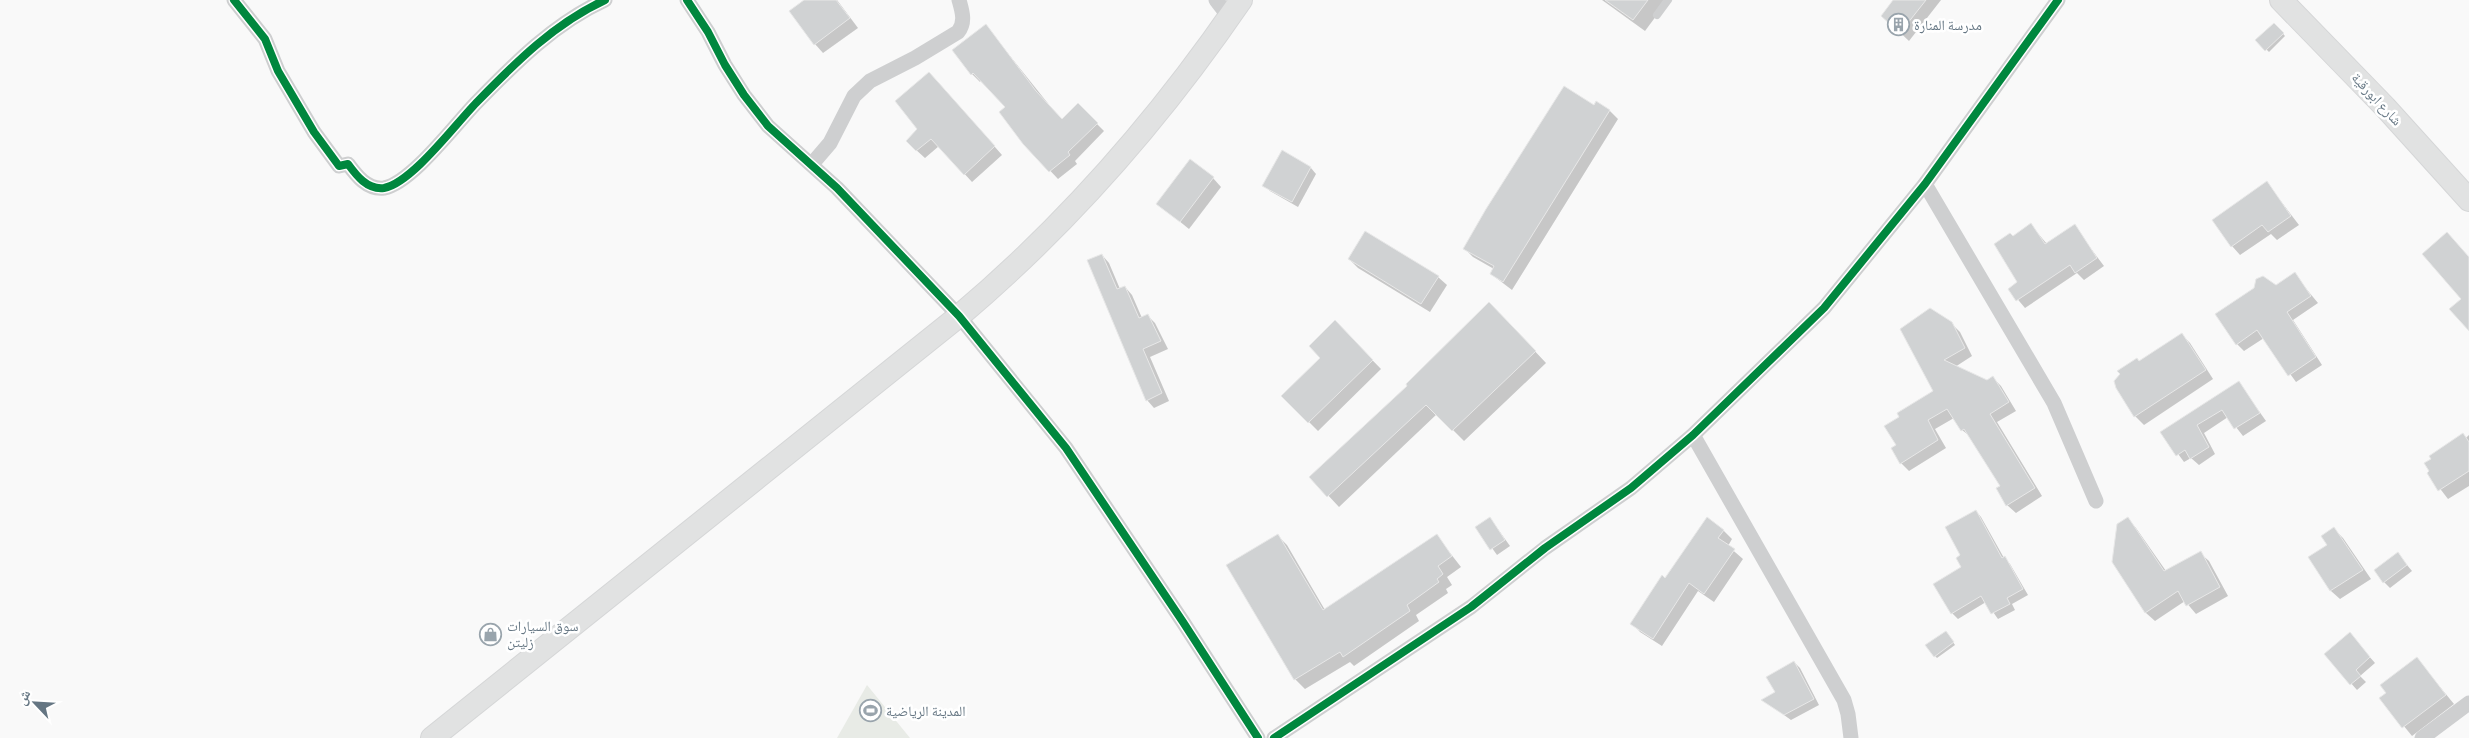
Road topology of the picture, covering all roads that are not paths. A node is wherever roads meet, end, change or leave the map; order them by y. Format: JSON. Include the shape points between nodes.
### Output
{"nodes":[{"id":1,"x":234,"y":0,"type":"edge"},
{"id":2,"x":605,"y":0,"type":"edge"},
{"id":3,"x":687,"y":0,"type":"edge"},
{"id":4,"x":959,"y":0,"type":"edge"},
{"id":5,"x":1668,"y":0,"type":"edge"},
{"id":6,"x":2058,"y":0,"type":"edge"},
{"id":7,"x":2281,"y":0,"type":"edge"},
{"id":8,"x":1229,"y":6,"type":"edge"},
{"id":9,"x":1657,"y":15,"type":"dead end"},
{"id":10,"x":812,"y":164,"type":"junction"},
{"id":11,"x":1925,"y":184,"type":"junction"},
{"id":12,"x":2469,"y":200,"type":"edge"},
{"id":13,"x":959,"y":316,"type":"junction"},
{"id":14,"x":1693,"y":435,"type":"junction"},
{"id":15,"x":2096,"y":501,"type":"dead end"},
{"id":16,"x":2469,"y":703,"type":"edge"},
{"id":17,"x":432,"y":738,"type":"edge"},
{"id":18,"x":1258,"y":738,"type":"edge"},
{"id":19,"x":1274,"y":738,"type":"edge"},
{"id":20,"x":1851,"y":738,"type":"edge"},
{"id":21,"x":2422,"y":738,"type":"edge"}],
"edges":[{"from":1,"to":2,"type":"street","via":[[265,39],[278,71],[314,132],[339,166],[348,164],[363,181],[383,188],[395,184],[413,170],[476,102],[557,27]]},
{"from":3,"to":10,"type":"street","via":[[744,95],[768,126]]},
{"from":4,"to":10,"type":"street","via":[[963,18],[958,32],[870,81],[854,96],[830,142]]},
{"from":5,"to":9,"type":"lane"},
{"from":6,"to":11,"type":"street"},
{"from":7,"to":12,"type":"main road","name":"شارع ابورقية"},
{"from":8,"to":13,"type":"main road","via":[[1167,103],[1062,222],[1010,273]]},
{"from":10,"to":13,"type":"street"},
{"from":11,"to":14,"type":"street","via":[[1824,308]]},
{"from":11,"to":15,"type":"street","via":[[2054,403]]},
{"from":13,"to":17,"type":"main road"},
{"from":13,"to":18,"type":"street","via":[[1066,448]]},
{"from":14,"to":19,"type":"street","via":[[1631,488],[1545,548],[1470,607]]},
{"from":14,"to":20,"type":"street","via":[[1844,700]]},
{"from":16,"to":21,"type":"street"}]}
